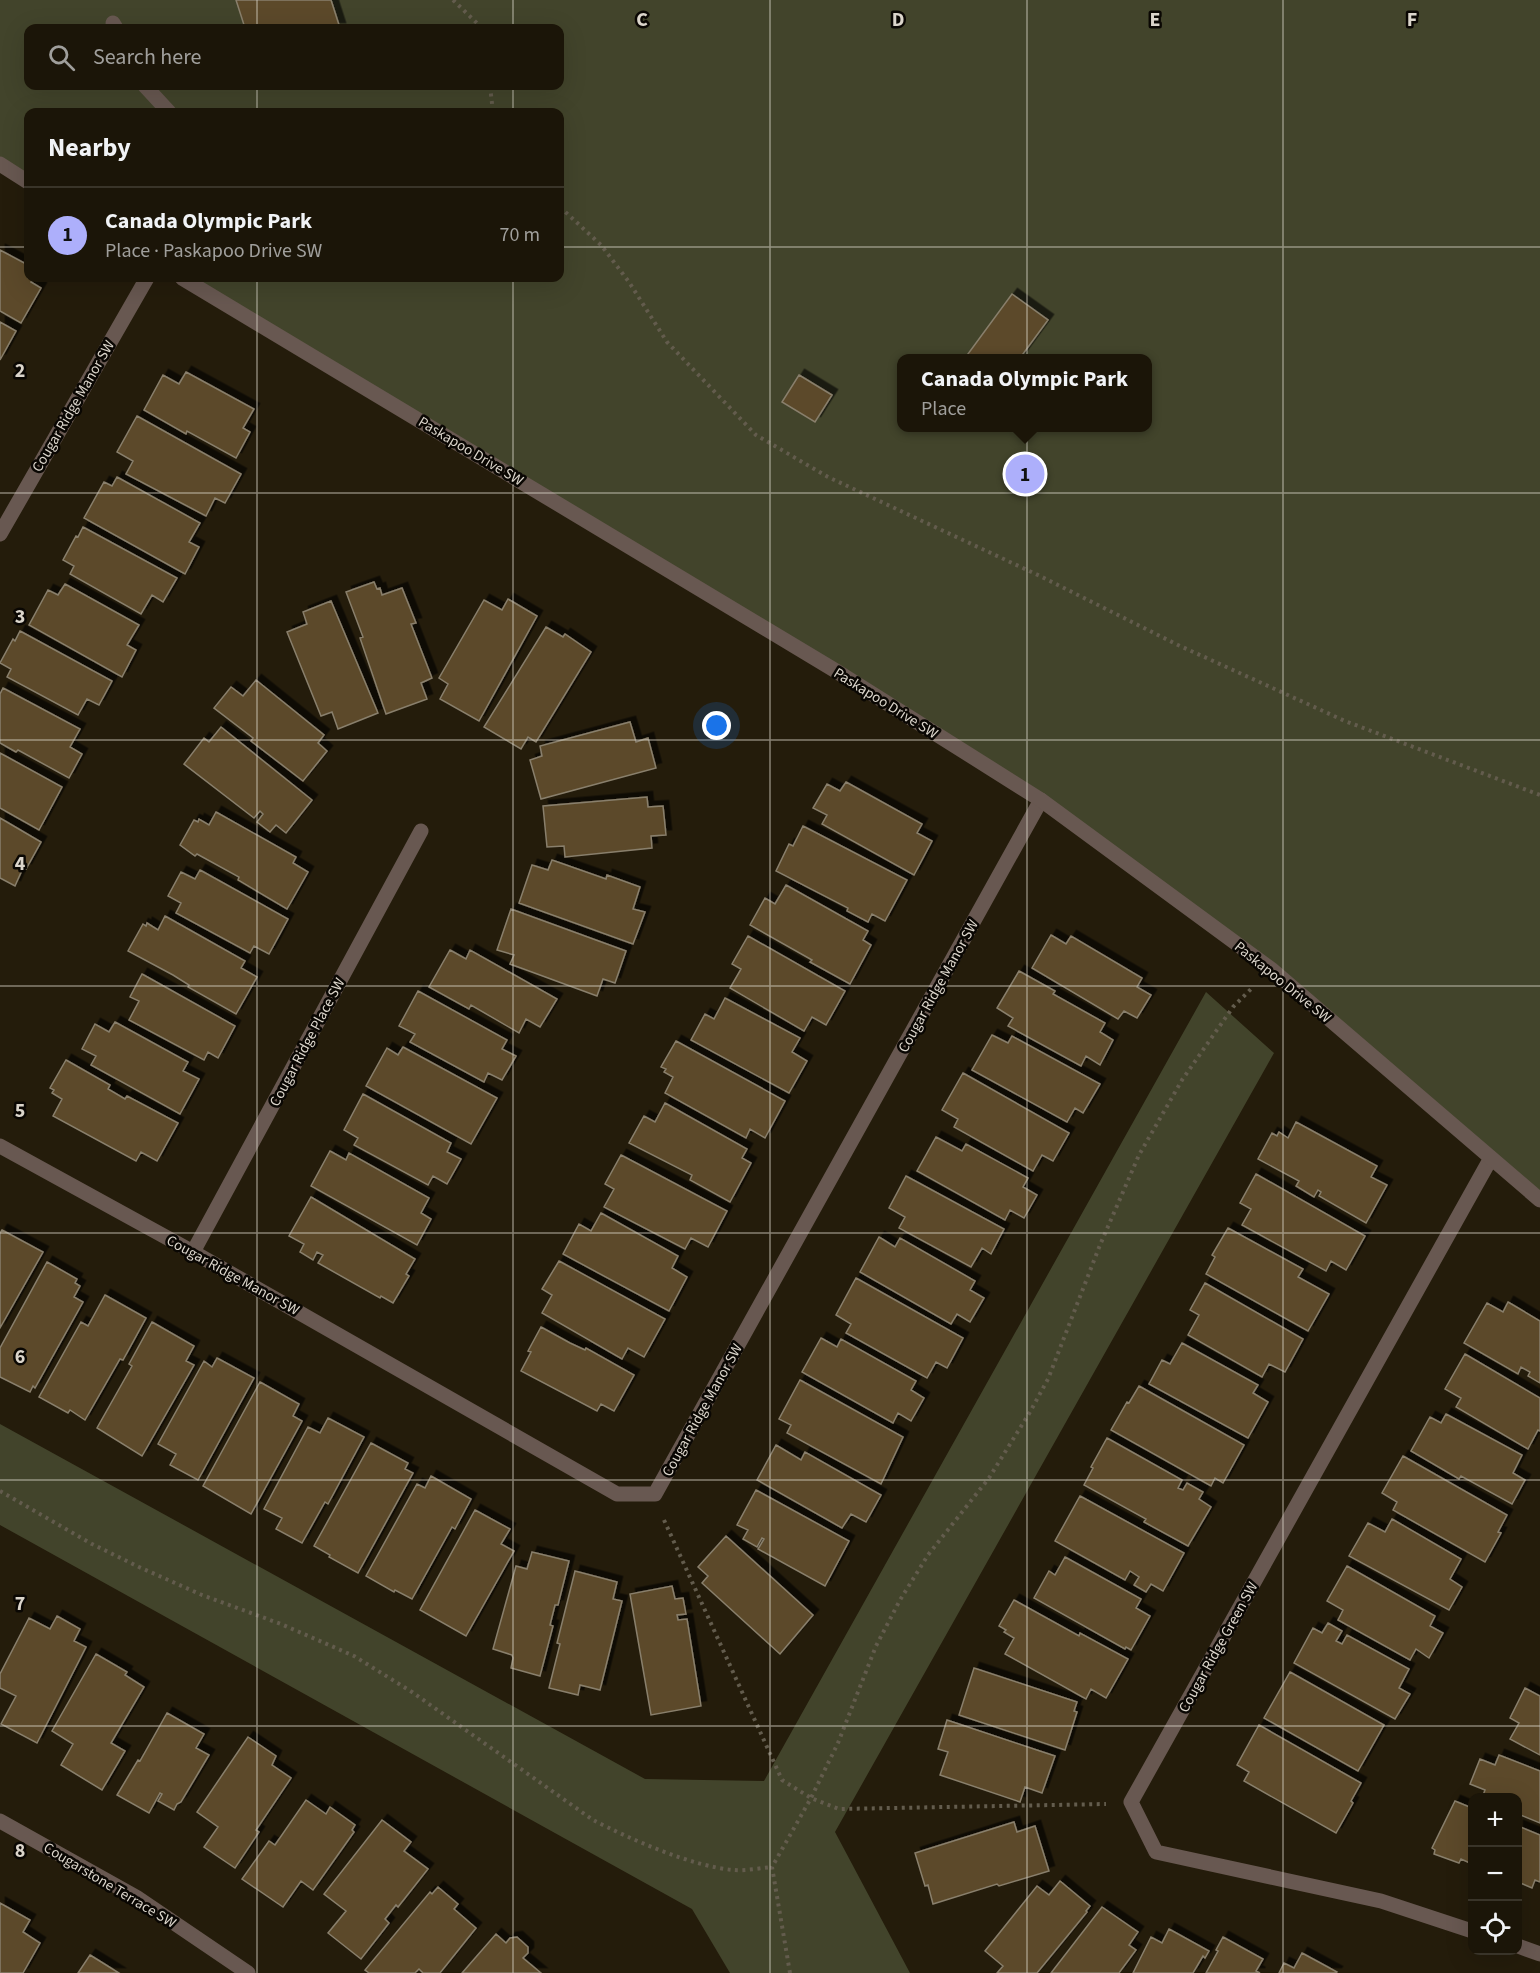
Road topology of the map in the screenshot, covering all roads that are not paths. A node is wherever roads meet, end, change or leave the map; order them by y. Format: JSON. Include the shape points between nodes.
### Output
{"nodes":[{"id":1,"x":149,"y":90,"type":"edge"},
{"id":2,"x":165,"y":108,"type":"edge"},
{"id":3,"x":0,"y":164,"type":"edge"},
{"id":4,"x":24,"y":179,"type":"edge"},
{"id":5,"x":145,"y":282,"type":"edge"},
{"id":6,"x":189,"y":282,"type":"edge"},
{"id":7,"x":0,"y":534,"type":"edge"},
{"id":8,"x":1041,"y":800,"type":"junction"},
{"id":9,"x":421,"y":831,"type":"dead end"},
{"id":10,"x":0,"y":1146,"type":"edge"},
{"id":11,"x":1491,"y":1158,"type":"junction"},
{"id":12,"x":1540,"y":1200,"type":"edge"},
{"id":13,"x":193,"y":1252,"type":"junction"},
{"id":14,"x":0,"y":1821,"type":"edge"},
{"id":15,"x":1468,"y":1929,"type":"edge"},
{"id":16,"x":1522,"y":1947,"type":"edge"},
{"id":17,"x":1540,"y":1954,"type":"edge"},
{"id":18,"x":248,"y":1973,"type":"edge"}],
"edges":[{"from":1,"to":2,"type":"street"},
{"from":3,"to":4,"type":"street"},
{"from":5,"to":7,"type":"street","name":"Cougar Ridge Manor SW"},
{"from":6,"to":8,"type":"street","name":"Paskapoo Drive SW","via":[[836,671]]},
{"from":8,"to":11,"type":"street","name":"Paskapoo Drive SW","via":[[1271,969]]},
{"from":8,"to":13,"type":"street","name":"Cougar Ridge Manor SW","via":[[655,1494],[617,1494]]},
{"from":9,"to":13,"type":"street","name":"Cougar Ridge Place SW"},
{"from":10,"to":13,"type":"street","name":"Cougar Ridge Manor SW"},
{"from":11,"to":12,"type":"street","name":"Paskapoo Drive SW"},
{"from":11,"to":15,"type":"street","name":"Cougar Ridge Green SW","via":[[1131,1802],[1156,1852],[1381,1901]]},
{"from":14,"to":18,"type":"street","name":"Cougarstone Terrace SW","via":[[136,1897]]},
{"from":16,"to":17,"type":"street"}]}
